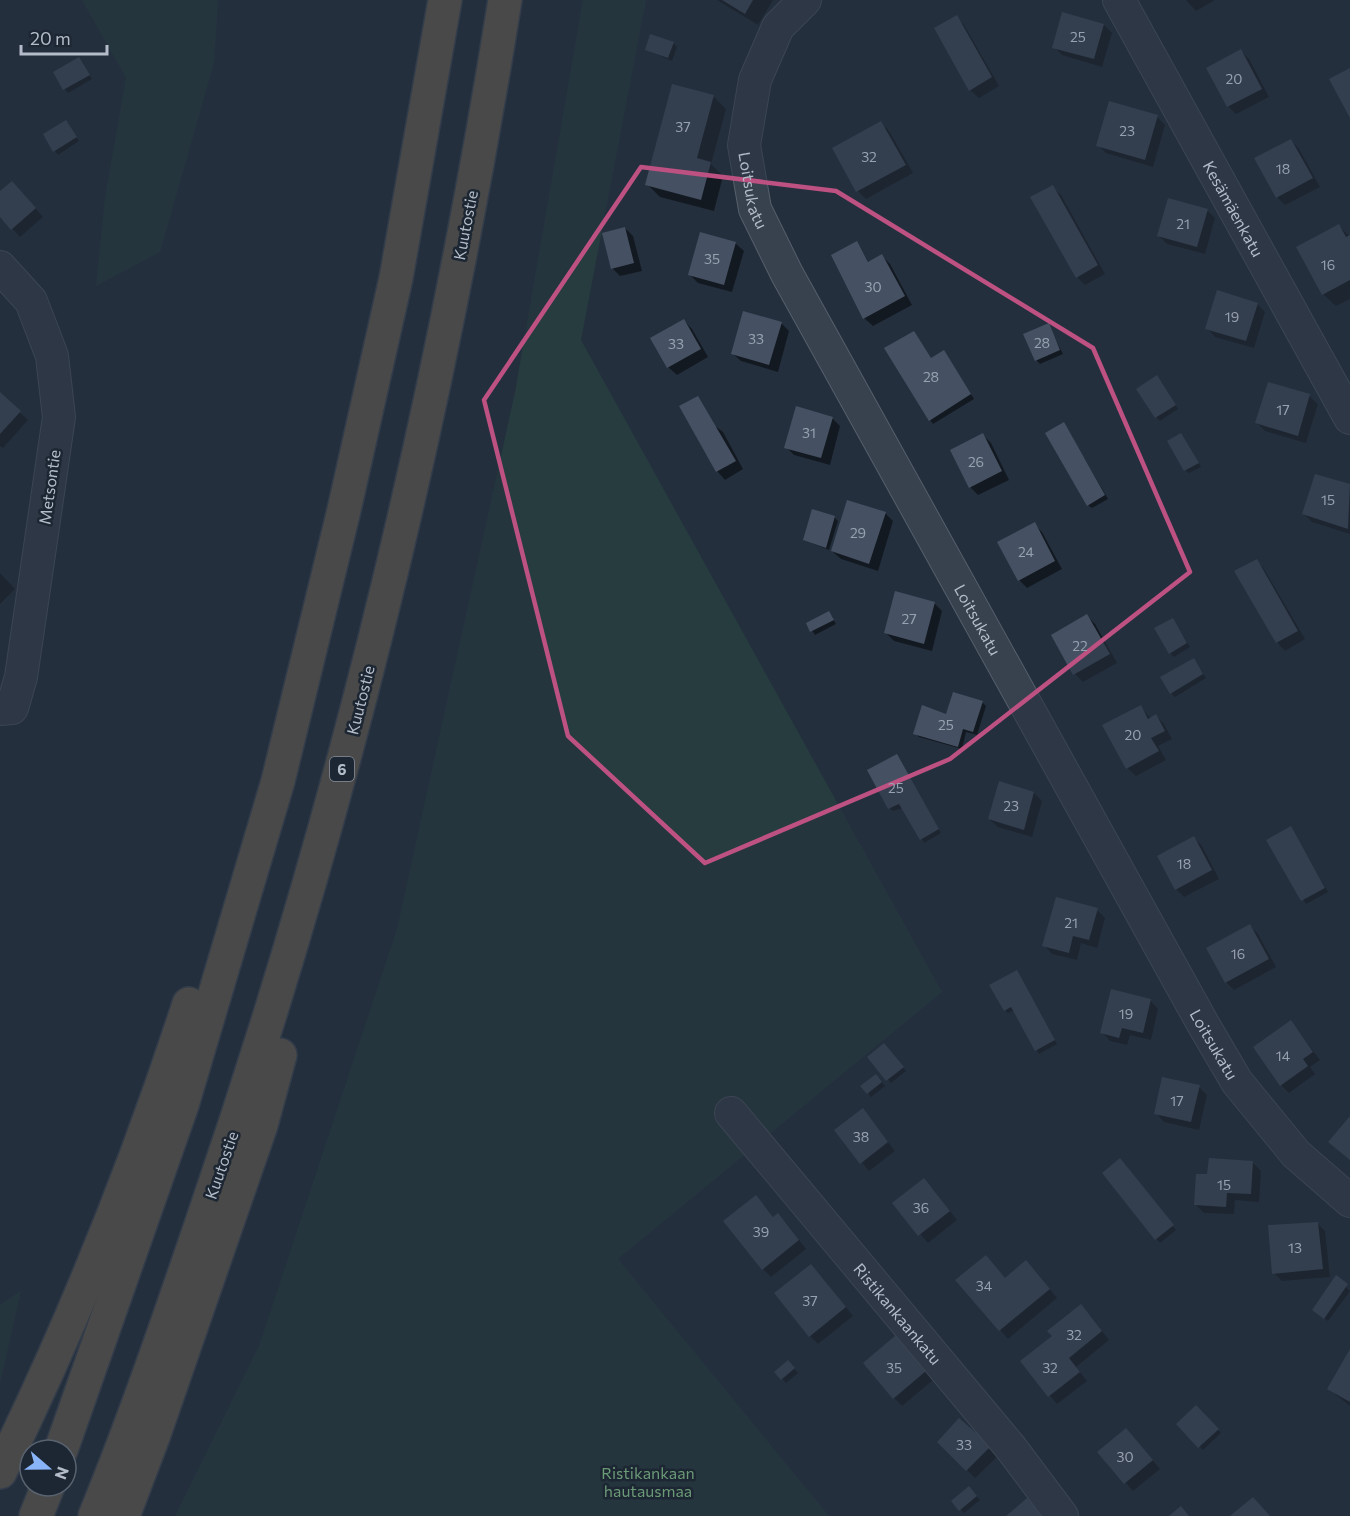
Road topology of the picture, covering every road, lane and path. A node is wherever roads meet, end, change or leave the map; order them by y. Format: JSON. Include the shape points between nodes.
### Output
{"nodes":[{"id":1,"x":445,"y":0,"type":"edge"},
{"id":2,"x":505,"y":0,"type":"edge"},
{"id":3,"x":805,"y":0,"type":"edge"},
{"id":4,"x":1119,"y":0,"type":"edge"},
{"id":5,"x":0,"y":267,"type":"edge"},
{"id":6,"x":1350,"y":418,"type":"edge"},
{"id":7,"x":344,"y":510,"type":"junction"},
{"id":8,"x":402,"y":533,"type":"junction"},
{"id":9,"x":0,"y":709,"type":"edge"},
{"id":10,"x":730,"y":1113,"type":"dead end"},
{"id":11,"x":1350,"y":1201,"type":"edge"},
{"id":12,"x":65,"y":1438,"type":"edge"},
{"id":13,"x":0,"y":1472,"type":"edge"},
{"id":14,"x":43,"y":1498,"type":"edge"},
{"id":15,"x":36,"y":1516,"type":"edge"},
{"id":16,"x":95,"y":1516,"type":"edge"},
{"id":17,"x":123,"y":1516,"type":"edge"},
{"id":18,"x":1062,"y":1516,"type":"edge"}],
"edges":[{"from":1,"to":7,"type":"highway","via":[[396,278]]},
{"from":2,"to":8,"type":"highway","name":"Kuutostie","number":"6","via":[[453,288]]},
{"from":3,"to":11,"type":"street","name":"Loitsukatu","via":[[778,27],[755,80],[744,146],[755,209],[793,285],[1237,1082],[1296,1154]]},
{"from":4,"to":6,"type":"street","name":"Kesämäenkatu"},
{"from":5,"to":9,"type":"street","name":"Metsontie","via":[[31,301],[52,356],[59,417],[21,677],[12,708]]},
{"from":7,"to":12,"type":"highway","via":[[278,782],[182,1105]]},
{"from":7,"to":13,"type":"highway","via":[[177,1041],[116,1207],[54,1358]]},
{"from":8,"to":16,"type":"highway","name":"Kuutostie","number":"6","via":[[350,740],[278,993],[185,1273]]},
{"from":8,"to":17,"type":"highway","via":[[344,823],[261,1125]]},
{"from":10,"to":18,"type":"street","name":"Ristikankaankatu","via":[[1011,1448]]},
{"from":14,"to":15,"type":"highway"}]}
